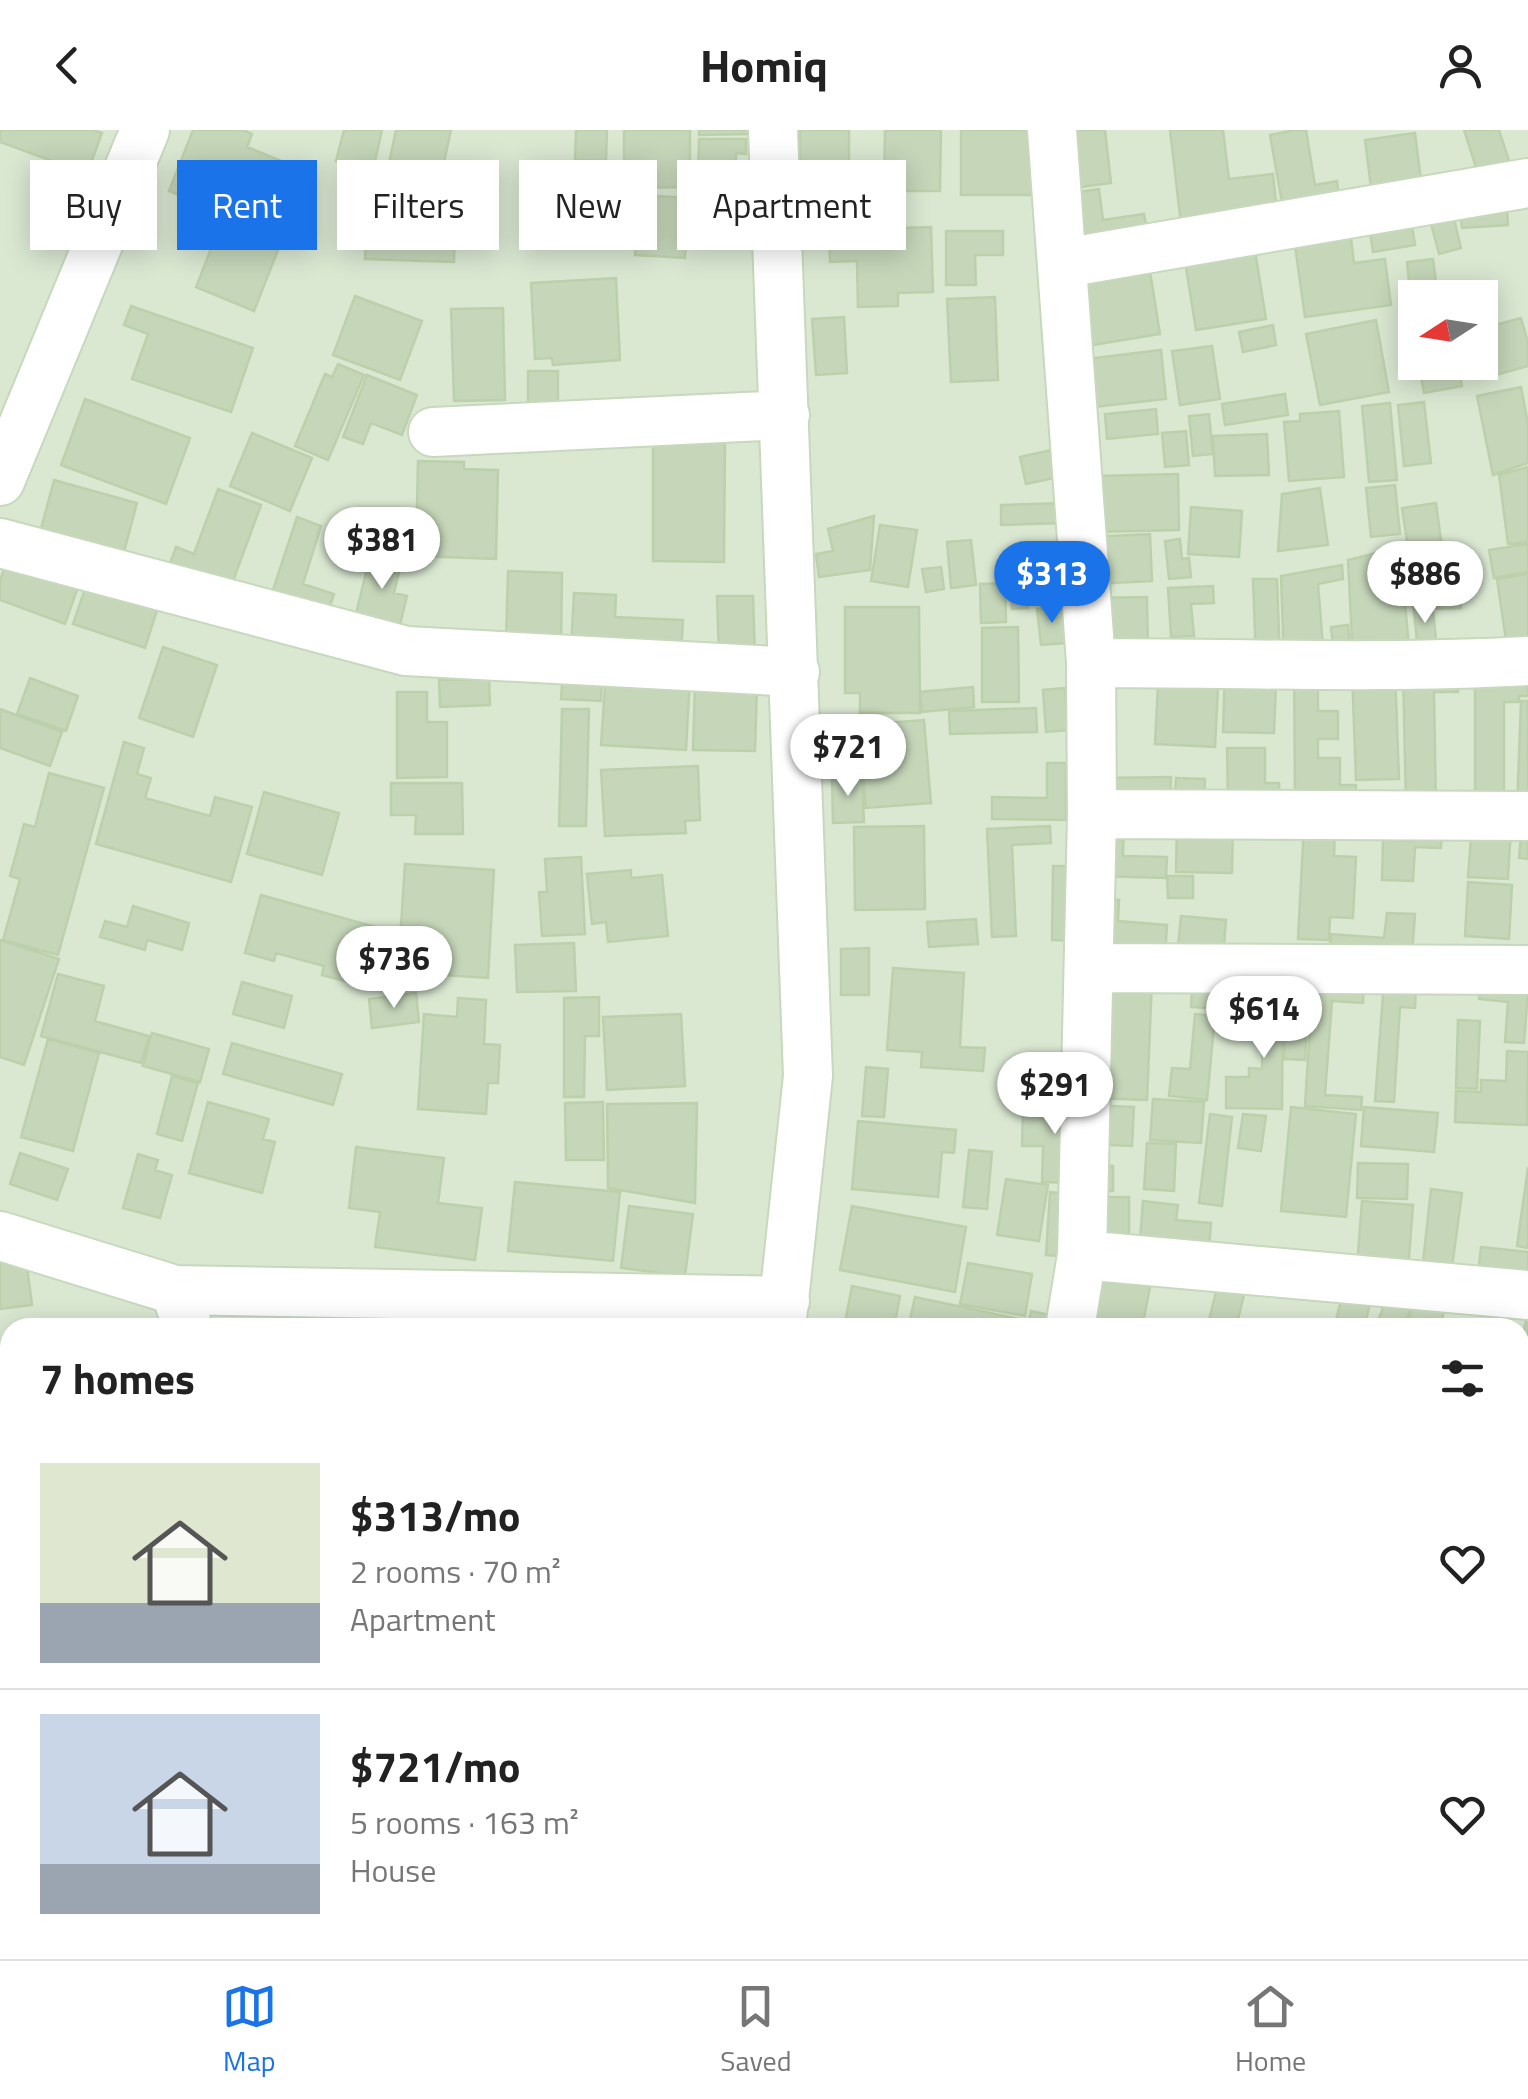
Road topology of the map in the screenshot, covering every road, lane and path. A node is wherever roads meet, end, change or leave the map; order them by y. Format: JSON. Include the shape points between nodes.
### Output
{"nodes":[{"id":1,"x":145,"y":130,"type":"edge"},
{"id":2,"x":772,"y":130,"type":"edge"},
{"id":3,"x":1052,"y":130,"type":"edge"},
{"id":4,"x":1528,"y":183,"type":"edge"},
{"id":5,"x":1064,"y":264,"type":"junction"},
{"id":6,"x":785,"y":415,"type":"junction"},
{"id":7,"x":433,"y":432,"type":"dead end"},
{"id":8,"x":0,"y":481,"type":"edge"},
{"id":9,"x":0,"y":543,"type":"edge"},
{"id":10,"x":1528,"y":661,"type":"edge"},
{"id":11,"x":1091,"y":663,"type":"junction"},
{"id":12,"x":795,"y":672,"type":"junction"},
{"id":13,"x":1092,"y":814,"type":"junction"},
{"id":14,"x":1528,"y":816,"type":"edge"},
{"id":15,"x":1089,"y":968,"type":"junction"},
{"id":16,"x":1528,"y":970,"type":"edge"},
{"id":17,"x":0,"y":1236,"type":"edge"},
{"id":18,"x":1082,"y":1256,"type":"junction"},
{"id":19,"x":1528,"y":1294,"type":"edge"},
{"id":20,"x":182,"y":1309,"type":"edge"},
{"id":21,"x":783,"y":1314,"type":"edge"},
{"id":22,"x":1072,"y":1318,"type":"edge"}],
"edges":[{"from":1,"to":8,"type":"street"},
{"from":2,"to":6,"type":"street"},
{"from":3,"to":5,"type":"street"},
{"from":4,"to":5,"type":"street"},
{"from":5,"to":11,"type":"street"},
{"from":6,"to":7,"type":"street"},
{"from":6,"to":12,"type":"street"},
{"from":9,"to":12,"type":"street","via":[[406,651]]},
{"from":10,"to":11,"type":"street","via":[[1423,667]]},
{"from":11,"to":13,"type":"street"},
{"from":12,"to":21,"type":"street","via":[[808,1076]]},
{"from":13,"to":14,"type":"street"},
{"from":13,"to":15,"type":"street"},
{"from":15,"to":16,"type":"street"},
{"from":15,"to":18,"type":"street"},
{"from":17,"to":20,"type":"street"},
{"from":18,"to":19,"type":"street"},
{"from":18,"to":22,"type":"street"},
{"from":20,"to":21,"type":"street"}]}
